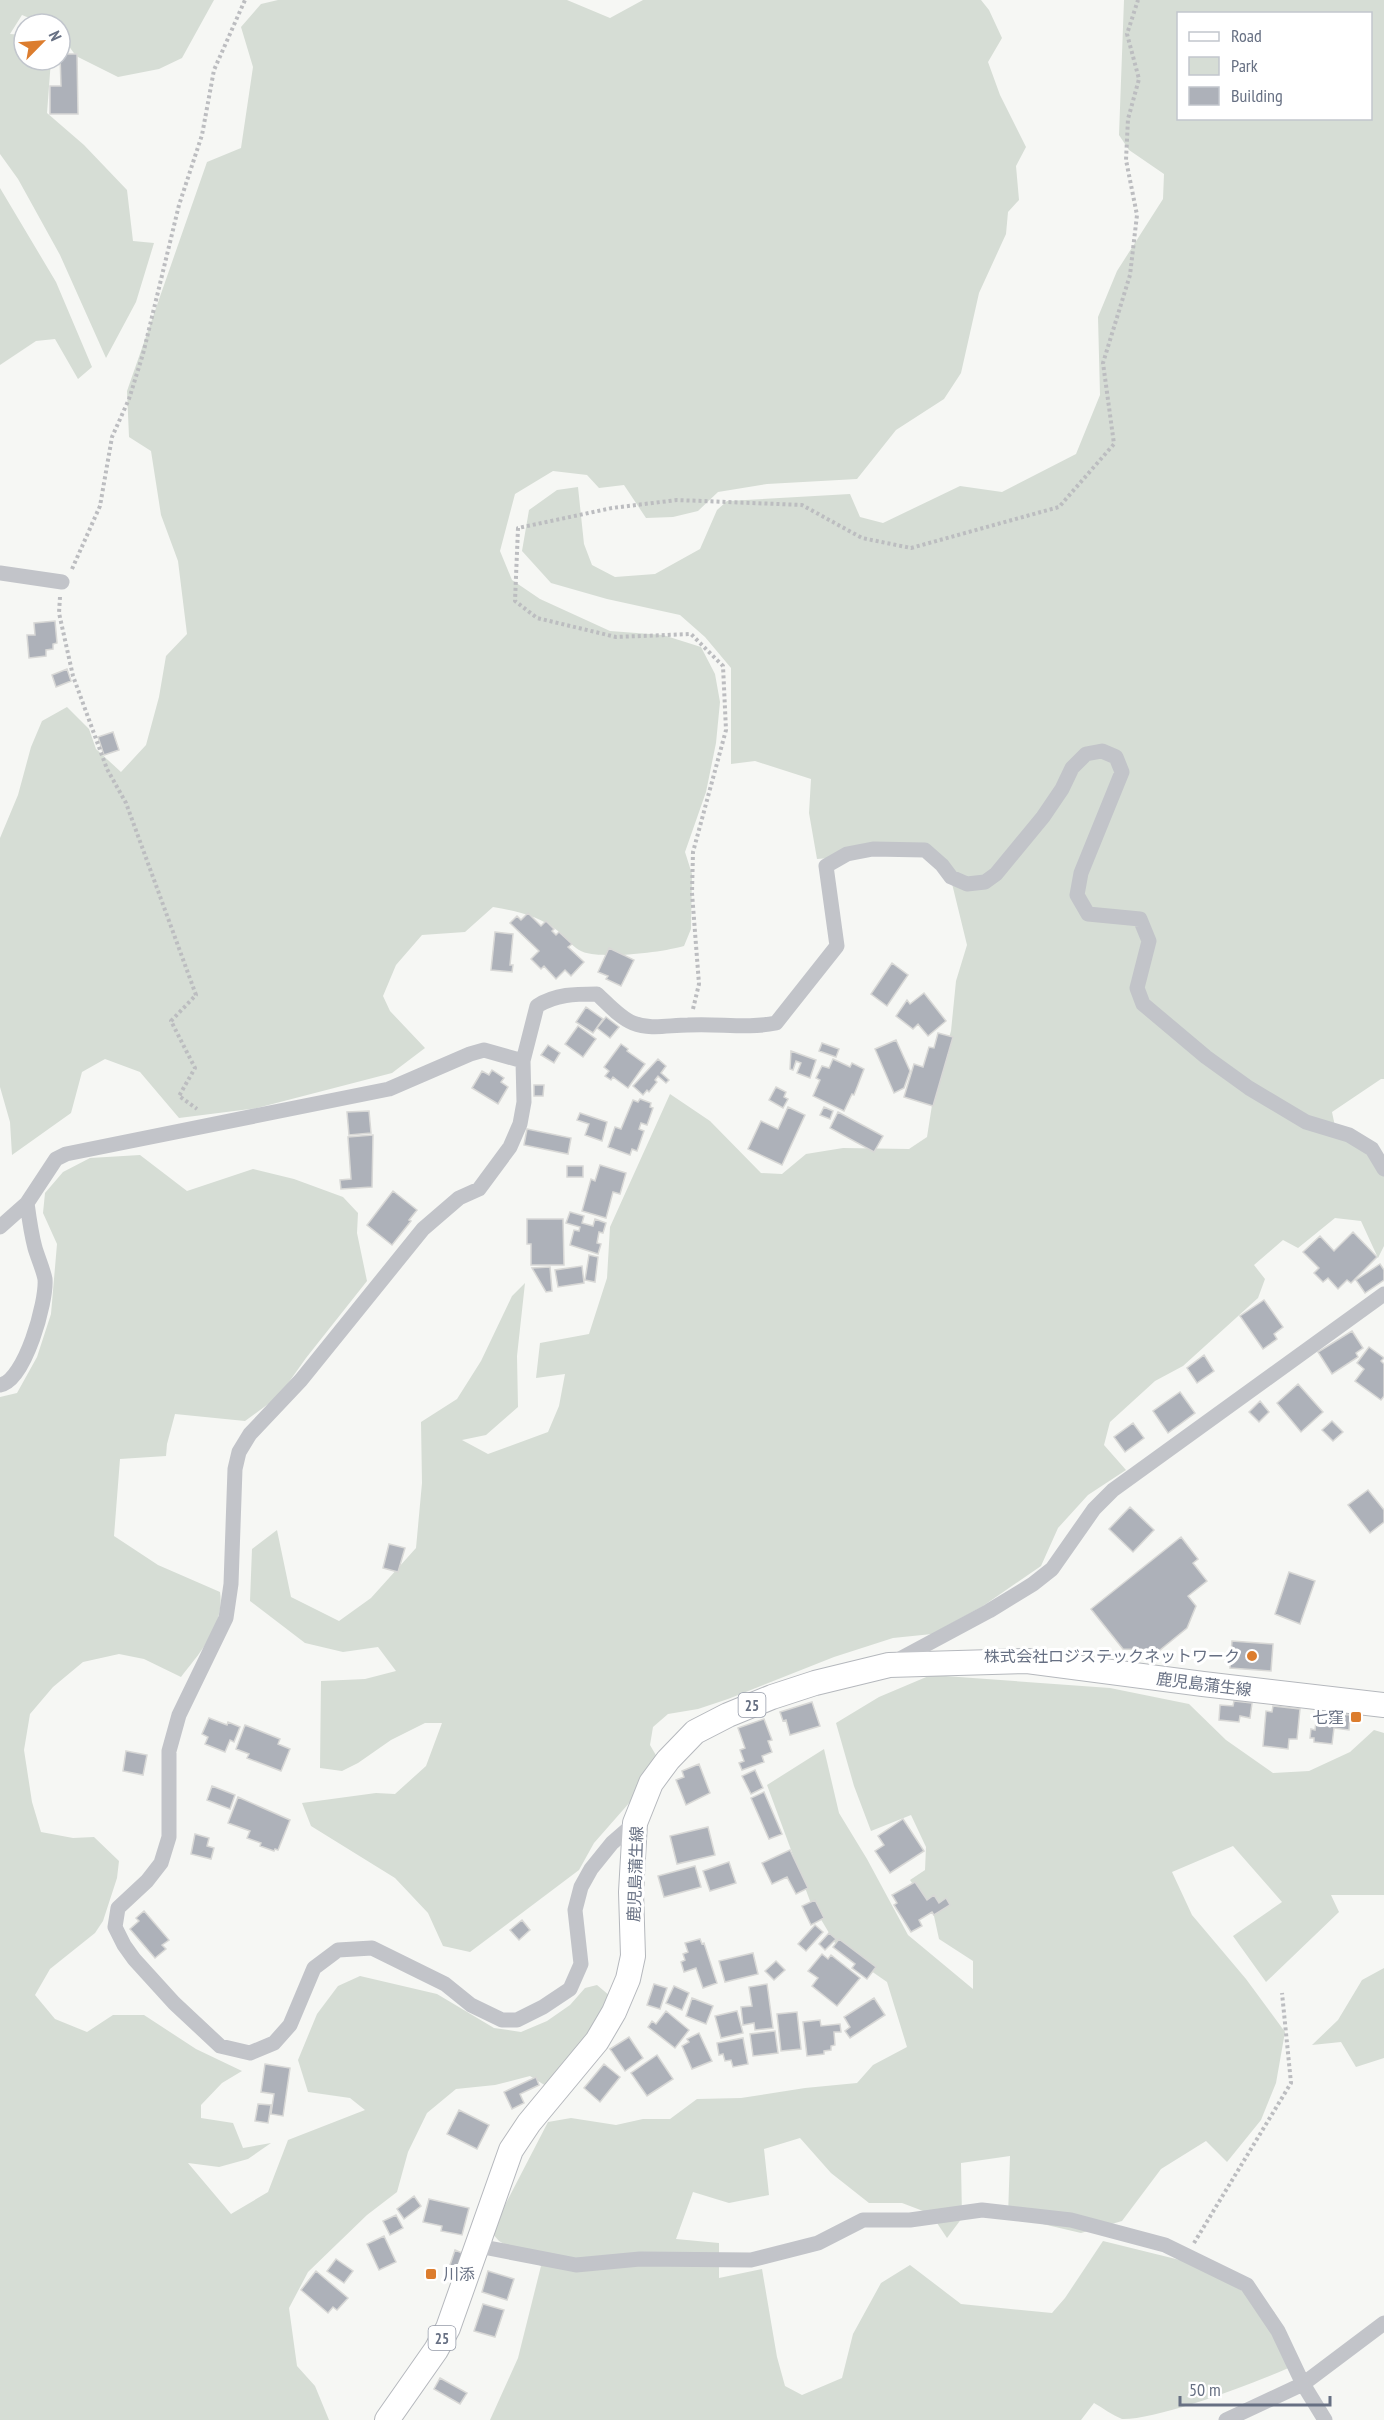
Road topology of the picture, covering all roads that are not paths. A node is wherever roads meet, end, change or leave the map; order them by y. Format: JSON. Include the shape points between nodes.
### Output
{"nodes":[{"id":1,"x":0,"y":573,"type":"edge"},
{"id":2,"x":62,"y":582,"type":"road end"},
{"id":3,"x":523,"y":1061,"type":"junction"},
{"id":4,"x":1384,"y":1169,"type":"edge"},
{"id":5,"x":27,"y":1203,"type":"junction"},
{"id":6,"x":0,"y":1227,"type":"edge"},
{"id":7,"x":1384,"y":1294,"type":"edge"},
{"id":8,"x":0,"y":1385,"type":"edge"},
{"id":9,"x":889,"y":1665,"type":"junction"},
{"id":10,"x":1384,"y":1705,"type":"edge"},
{"id":11,"x":635,"y":1823,"type":"junction"},
{"id":12,"x":478,"y":2246,"type":"junction"},
{"id":13,"x":1384,"y":2323,"type":"edge"},
{"id":14,"x":1303,"y":2384,"type":"junction"},
{"id":15,"x":387,"y":2420,"type":"edge"},
{"id":16,"x":1226,"y":2420,"type":"edge"},
{"id":17,"x":1324,"y":2420,"type":"edge"}],
"edges":[{"from":1,"to":2,"type":"street"},
{"from":3,"to":4,"type":"street","via":[[537,1006],[567,994],[597,994],[629,1022],[640,1026],[759,1027],[776,1023],[837,946],[826,866],[847,854],[873,849],[925,850],[951,877],[967,884],[985,882],[1042,817],[1072,768],[1086,754],[1102,752],[1116,757],[1122,772],[1081,873],[1077,895],[1088,914],[1140,919],[1149,941],[1137,988],[1143,1004],[1249,1088],[1306,1122],[1350,1135],[1372,1149]]},
{"from":3,"to":5,"type":"street","via":[[484,1050],[389,1089],[66,1154],[56,1159]]},
{"from":3,"to":11,"type":"street","via":[[524,1102],[510,1147],[479,1189],[459,1198],[423,1229],[239,1452],[226,1618],[179,1715],[169,1751],[169,1837],[161,1863],[118,1908],[115,1927],[134,1959],[212,2039],[220,2046],[250,2054],[274,2043],[290,2025],[314,1968],[338,1950],[372,1948],[445,1984],[471,2005],[501,2020],[517,2020],[570,1989],[581,1964],[575,1910],[581,1887],[612,1843]]},
{"from":5,"to":6,"type":"street"},
{"from":5,"to":8,"type":"street","via":[[45,1280],[43,1296],[21,1369]]},
{"from":7,"to":9,"type":"street","via":[[1113,1490],[1094,1509],[1052,1569],[1033,1584]]},
{"from":9,"to":10,"type":"main road","name":"鹿児島蒲生線","number":"25","via":[[1027,1661]]},
{"from":9,"to":11,"type":"main road","name":"鹿児島蒲生線","number":"25","via":[[772,1697],[695,1732],[651,1783]]},
{"from":11,"to":12,"type":"main road","name":"鹿児島蒲生線","number":"25","via":[[633,1956],[628,1979],[597,2041],[511,2150]]},
{"from":12,"to":14,"type":"street","via":[[576,2265],[640,2259],[751,2260],[818,2243],[863,2220],[910,2220],[982,2210],[1071,2220],[1165,2245],[1247,2285],[1278,2331]]},
{"from":12,"to":15,"type":"main road","name":"鹿児島蒲生線","number":"25","via":[[448,2328]]},
{"from":13,"to":14,"type":"street"},
{"from":14,"to":16,"type":"street"},
{"from":14,"to":17,"type":"street"}]}
